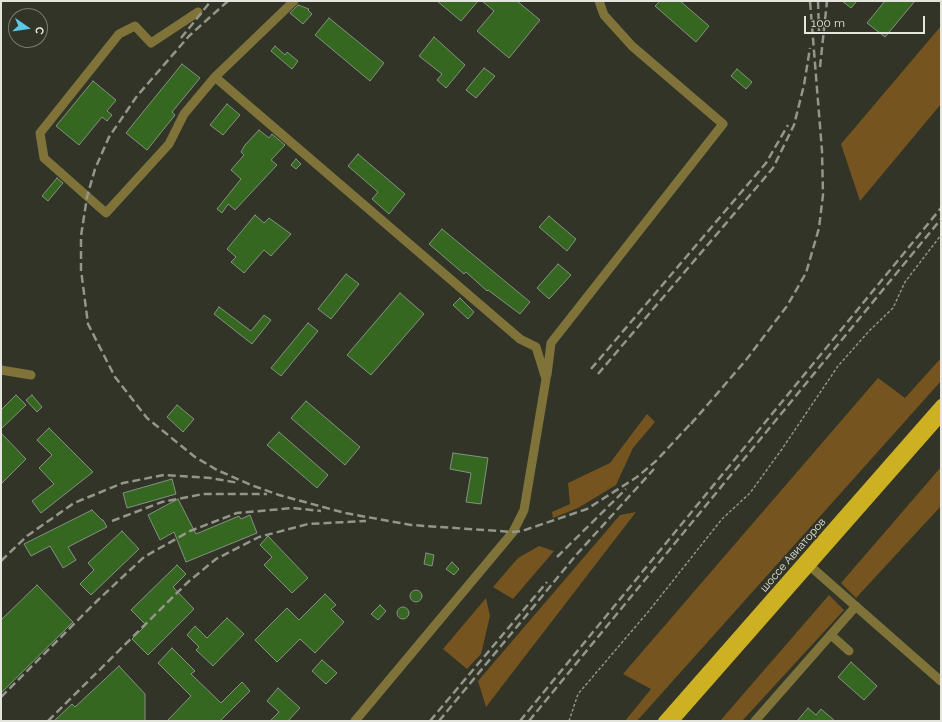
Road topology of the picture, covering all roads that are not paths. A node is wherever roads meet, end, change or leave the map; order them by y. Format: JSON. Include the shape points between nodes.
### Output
{"nodes":[{"id":1,"x":294,"y":1,"type":"edge"},
{"id":2,"x":599,"y":1,"type":"edge"},
{"id":3,"x":198,"y":12,"type":"dead end"},
{"id":4,"x":216,"y":78,"type":"junction"},
{"id":5,"x":1,"y":370,"type":"edge"},
{"id":6,"x":31,"y":375,"type":"dead end"},
{"id":7,"x":546,"y":379,"type":"junction"},
{"id":8,"x":941,"y":404,"type":"edge"},
{"id":9,"x":941,"y":417,"type":"edge"},
{"id":10,"x":810,"y":566,"type":"junction"},
{"id":11,"x":856,"y":606,"type":"junction"},
{"id":12,"x":831,"y":634,"type":"junction"},
{"id":13,"x":849,"y":651,"type":"dead end"},
{"id":14,"x":941,"y":681,"type":"edge"},
{"id":15,"x":355,"y":721,"type":"edge"},
{"id":16,"x":663,"y":721,"type":"edge"},
{"id":17,"x":674,"y":721,"type":"edge"},
{"id":18,"x":755,"y":721,"type":"edge"}],
"edges":[{"from":1,"to":4,"type":"street"},
{"from":2,"to":7,"type":"street","via":[[604,15],[632,46],[723,124],[551,342]]},
{"from":3,"to":4,"type":"street","via":[[151,43],[135,26],[119,34],[40,134],[44,158],[106,213],[169,144],[184,114]]},
{"from":4,"to":7,"type":"street","via":[[520,339],[536,347]]},
{"from":5,"to":6,"type":"street"},
{"from":7,"to":15,"type":"street","via":[[524,510],[514,532]]},
{"from":8,"to":16,"type":"main road","name":"шоссе Авиаторов"},
{"from":9,"to":10,"type":"main road","name":"шоссе Авиаторов"},
{"from":10,"to":11,"type":"street"},
{"from":10,"to":17,"type":"main road","name":"шоссе Авиаторов"},
{"from":11,"to":12,"type":"street"},
{"from":11,"to":14,"type":"street"},
{"from":12,"to":13,"type":"street"},
{"from":12,"to":18,"type":"street"}]}
